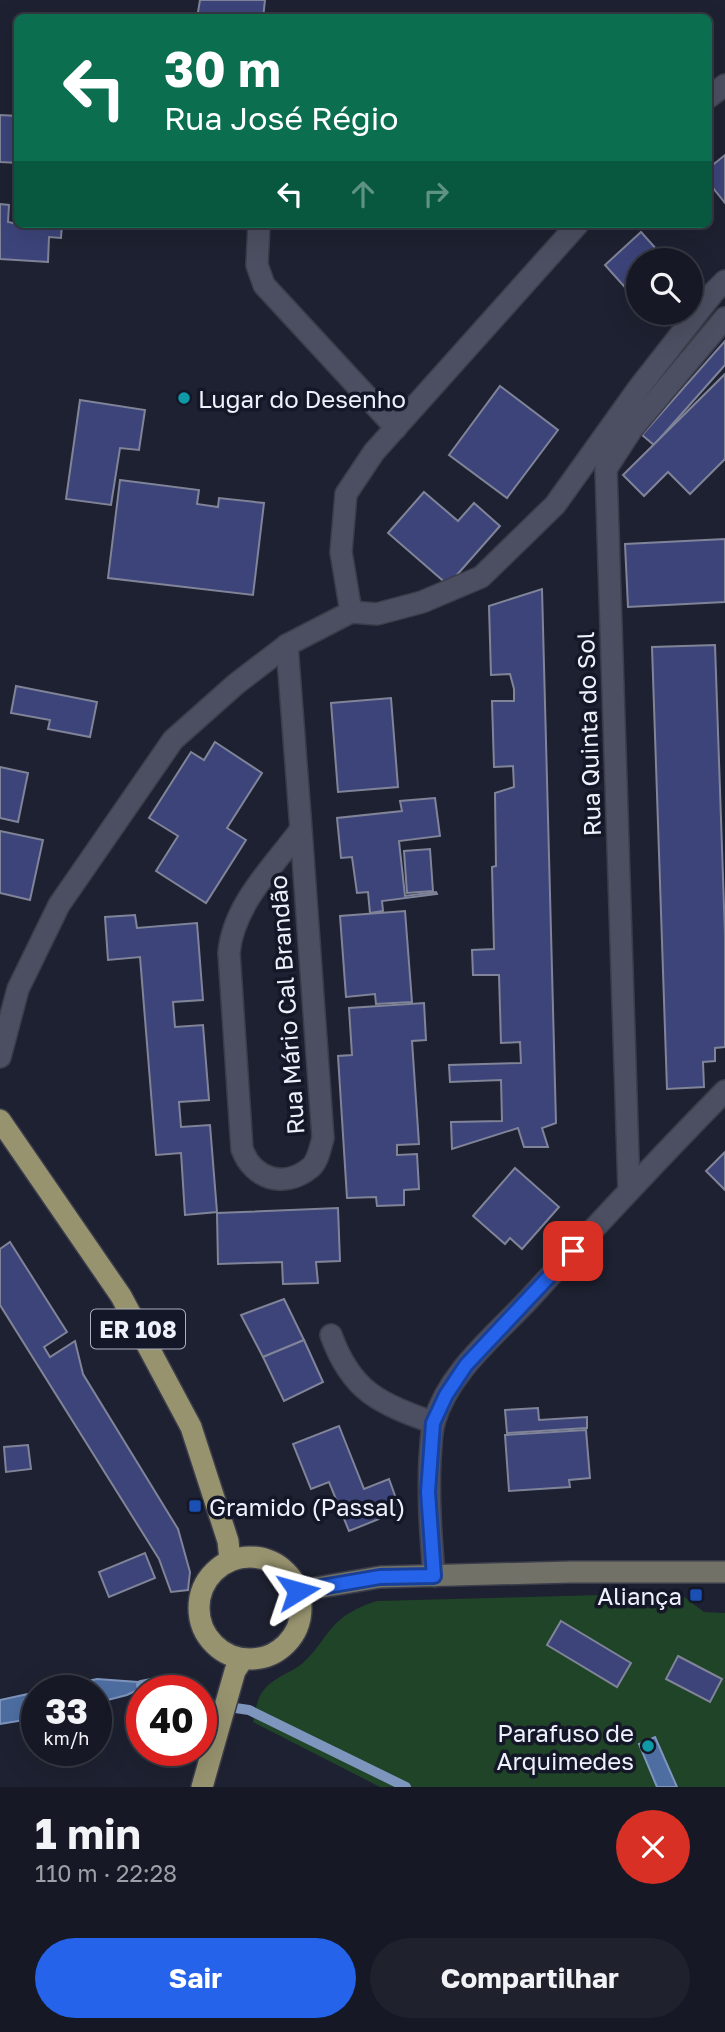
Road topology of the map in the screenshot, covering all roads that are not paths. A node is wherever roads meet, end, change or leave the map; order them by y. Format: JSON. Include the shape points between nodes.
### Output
{"nodes":[{"id":1,"x":259,"y":228,"type":"edge"},
{"id":2,"x":574,"y":228,"type":"edge"},
{"id":3,"x":725,"y":281,"type":"edge"},
{"id":4,"x":725,"y":318,"type":"edge"},
{"id":5,"x":396,"y":428,"type":"junction"},
{"id":6,"x":351,"y":612,"type":"junction"},
{"id":7,"x":286,"y":645,"type":"junction"},
{"id":8,"x":301,"y":829,"type":"junction"},
{"id":9,"x":0,"y":1057,"type":"edge"},
{"id":10,"x":725,"y":1091,"type":"edge"},
{"id":11,"x":0,"y":1121,"type":"edge"},
{"id":12,"x":629,"y":1190,"type":"junction"},
{"id":13,"x":331,"y":1335,"type":"dead end"},
{"id":14,"x":433,"y":1423,"type":"junction"},
{"id":15,"x":230,"y":1560,"type":"junction"},
{"id":16,"x":725,"y":1572,"type":"edge"},
{"id":17,"x":434,"y":1576,"type":"junction"},
{"id":18,"x":298,"y":1591,"type":"junction"},
{"id":19,"x":243,"y":1659,"type":"junction"},
{"id":20,"x":202,"y":1787,"type":"edge"}],
"edges":[{"from":1,"to":5,"type":"street","via":[[257,265],[264,285]]},
{"from":2,"to":5,"type":"street"},
{"from":3,"to":6,"type":"street","via":[[555,505],[481,577],[422,602],[377,614]]},
{"from":4,"to":12,"type":"street","name":"Rua Quinta do Sol","via":[[632,429],[606,469]]},
{"from":5,"to":6,"type":"street","via":[[346,494],[341,552]]},
{"from":6,"to":7,"type":"street"},
{"from":7,"to":8,"type":"street","name":"Rua Mário Cal Brandão"},
{"from":7,"to":9,"type":"street","via":[[173,740],[59,905],[18,989]]},
{"from":8,"to":8,"type":"street","name":"Rua Mário Cal Brandão","via":[[247,901],[231,936],[229,953],[242,1149],[256,1172],[282,1180],[312,1167],[323,1138]]},
{"from":10,"to":12,"type":"street"},
{"from":11,"to":15,"type":"main road","number":"ER 108","via":[[121,1296],[191,1427]]},
{"from":12,"to":14,"type":"street","via":[[466,1365]]},
{"from":13,"to":14,"type":"street","via":[[361,1388],[392,1408]]},
{"from":14,"to":17,"type":"street","via":[[428,1492]]},
{"from":15,"to":18,"type":"main road","via":[[250,1556],[268,1560],[286,1570]]},
{"from":15,"to":19,"type":"main road","via":[[202,1587],[198,1608],[211,1642]]},
{"from":16,"to":17,"type":"street"},
{"from":17,"to":18,"type":"street","via":[[380,1577]]},
{"from":18,"to":19,"type":"main road","via":[[299,1625],[284,1646],[261,1658]]},
{"from":19,"to":20,"type":"main road","via":[[235,1671]]}]}
